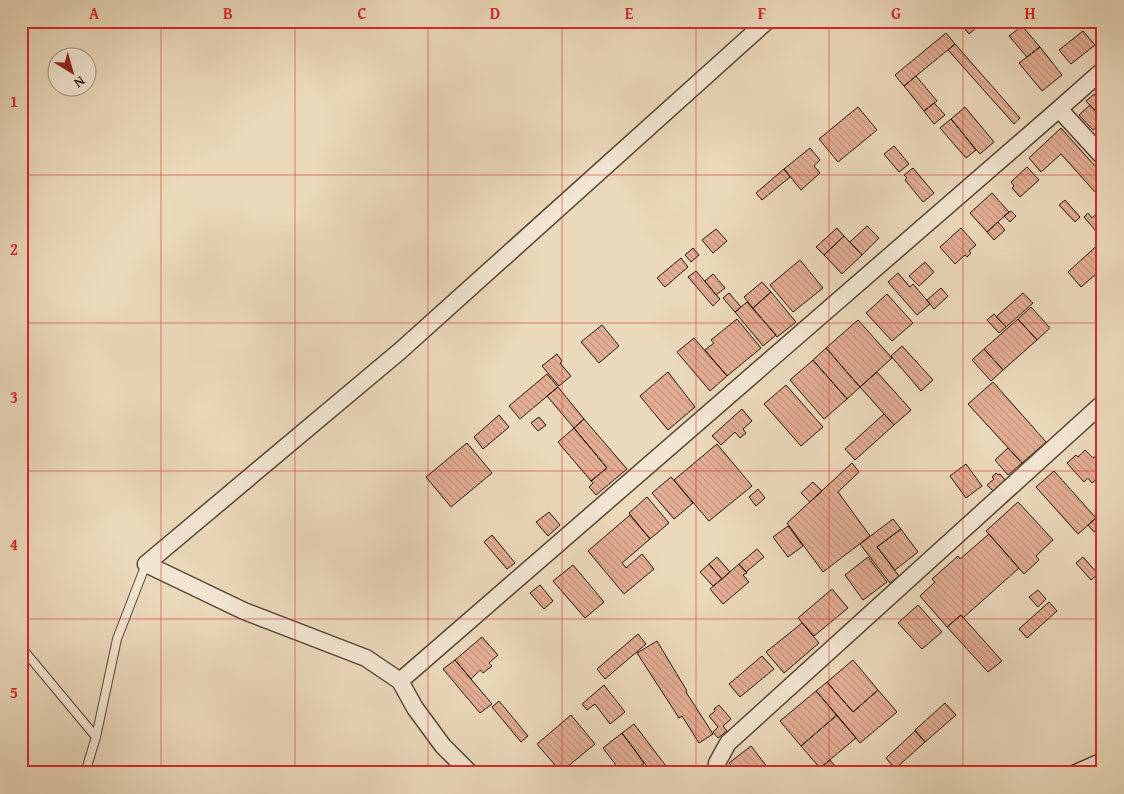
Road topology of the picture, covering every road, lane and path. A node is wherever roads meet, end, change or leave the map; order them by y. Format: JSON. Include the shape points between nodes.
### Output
{"nodes":[{"id":1,"x":767,"y":21,"type":"edge"},
{"id":2,"x":1103,"y":70,"type":"edge"},
{"id":3,"x":1060,"y":110,"type":"junction"},
{"id":4,"x":1103,"y":157,"type":"edge"},
{"id":5,"x":1103,"y":404,"type":"edge"},
{"id":6,"x":146,"y":564,"type":"junction"},
{"id":7,"x":21,"y":647,"type":"edge"},
{"id":8,"x":400,"y":681,"type":"junction"},
{"id":9,"x":96,"y":736,"type":"junction"},
{"id":10,"x":1103,"y":762,"type":"edge"},
{"id":11,"x":85,"y":773,"type":"edge"},
{"id":12,"x":470,"y":773,"type":"edge"},
{"id":13,"x":716,"y":773,"type":"edge"},
{"id":14,"x":1076,"y":773,"type":"edge"}],
"edges":[{"from":1,"to":6,"type":"street","via":[[400,351]]},
{"from":2,"to":3,"type":"street"},
{"from":3,"to":4,"type":"street"},
{"from":3,"to":8,"type":"street"},
{"from":5,"to":13,"type":"street","via":[[728,743],[717,763]]},
{"from":6,"to":8,"type":"street","via":[[244,611],[366,658]]},
{"from":6,"to":9,"type":"lane","via":[[117,639]]},
{"from":7,"to":9,"type":"lane"},
{"from":8,"to":12,"type":"street","via":[[443,746]]},
{"from":9,"to":11,"type":"lane"},
{"from":10,"to":14,"type":"street"}]}
